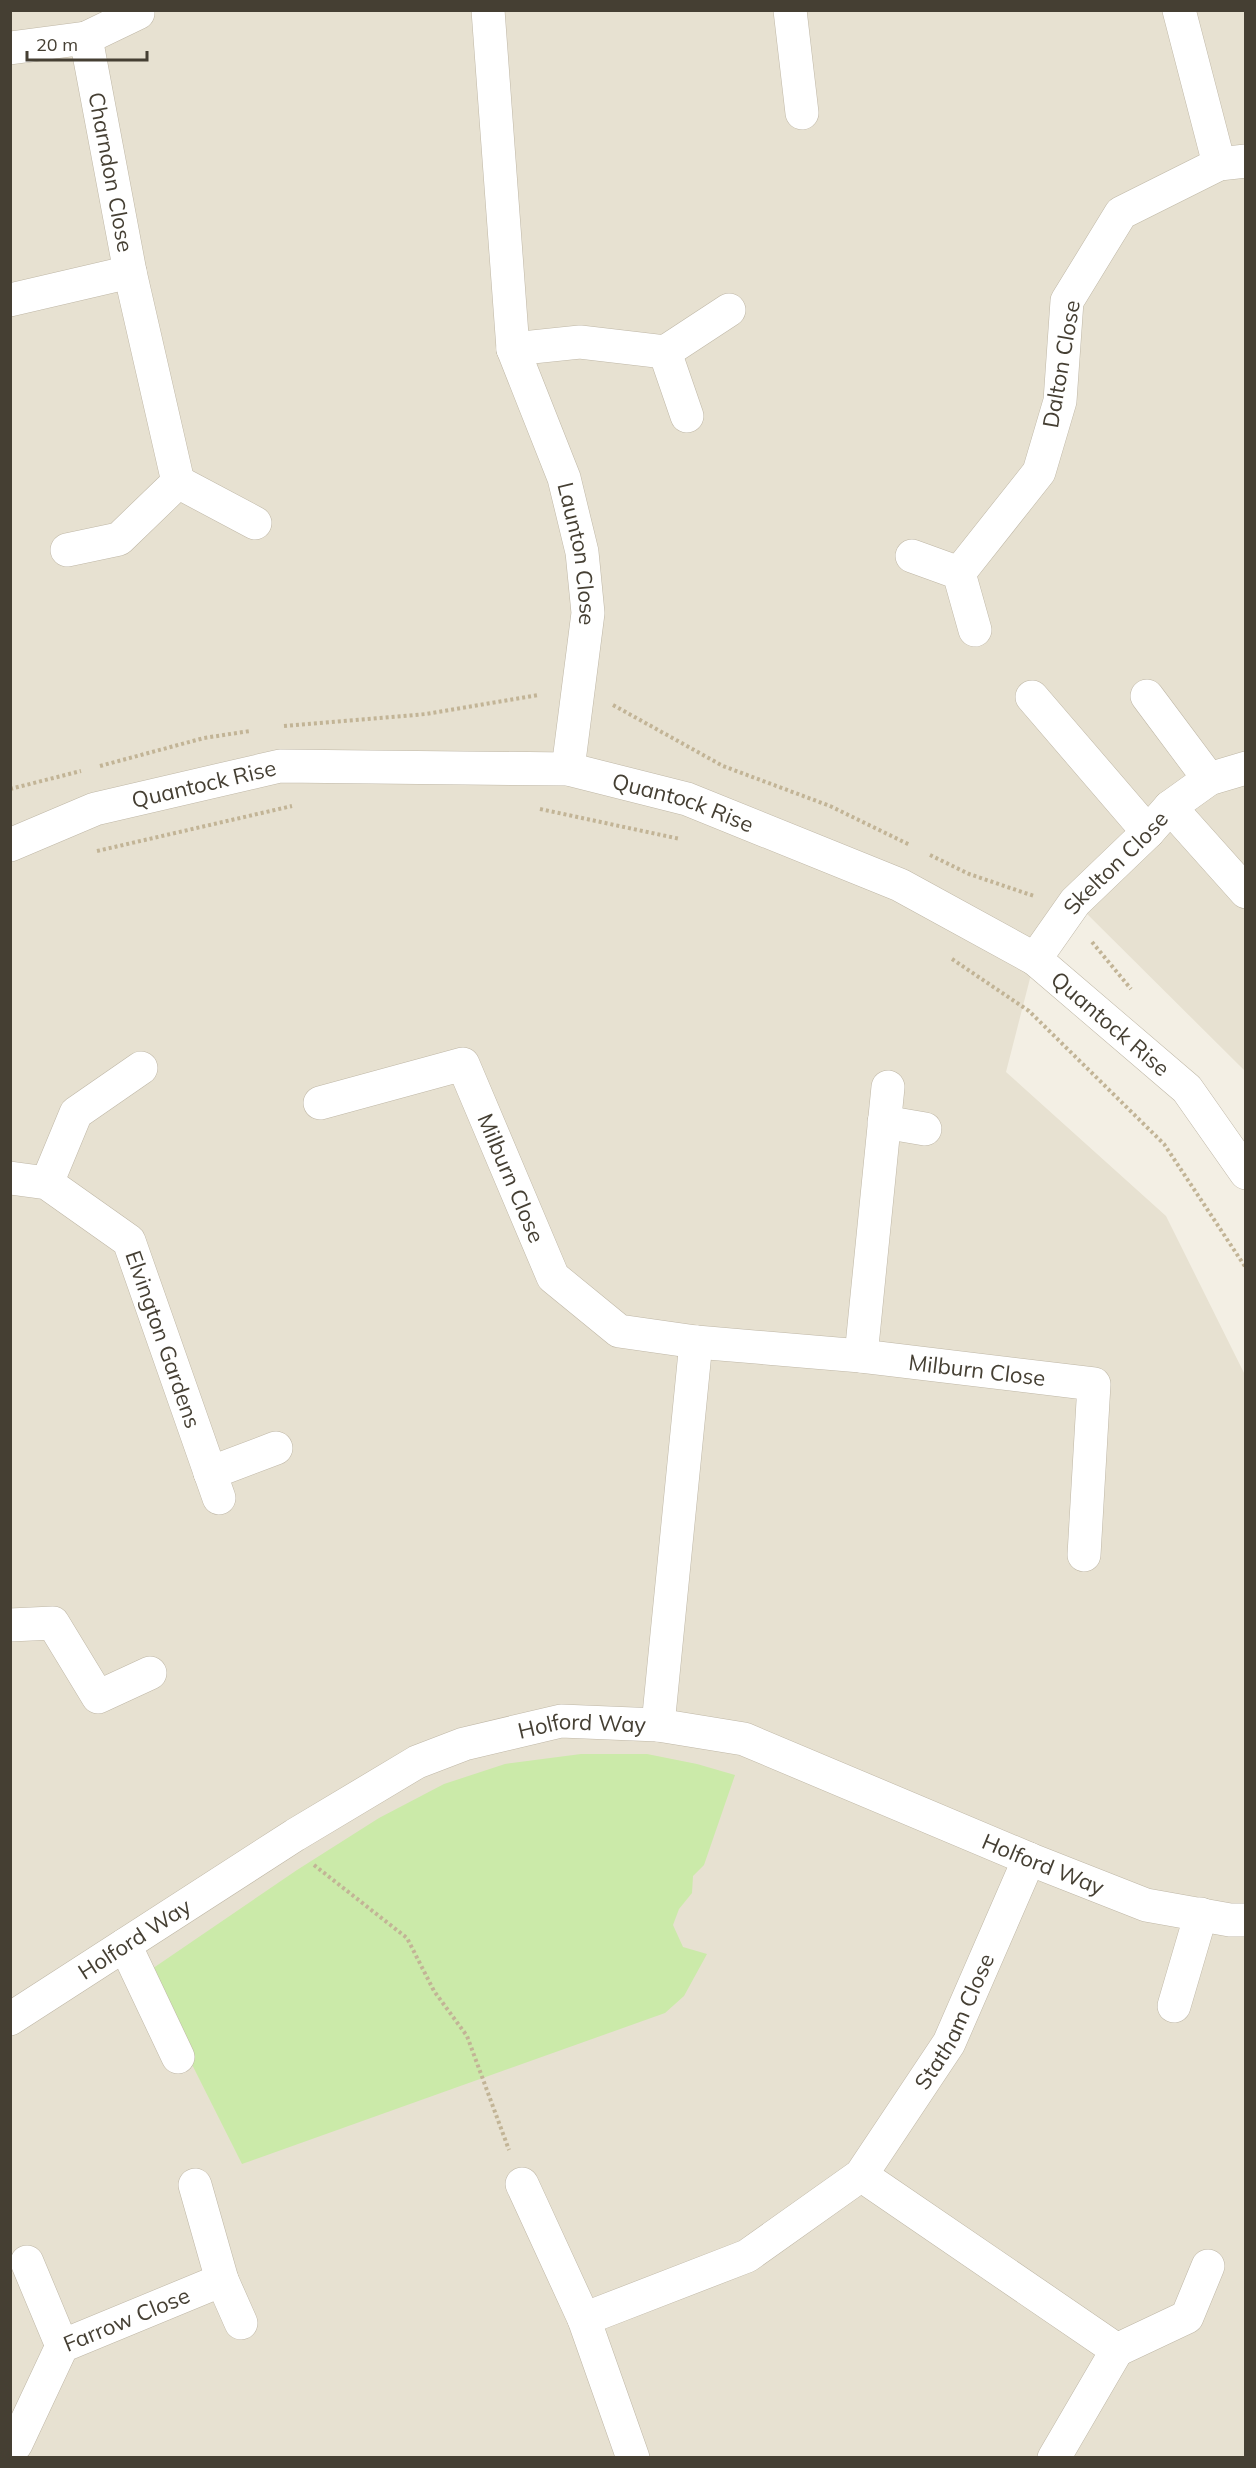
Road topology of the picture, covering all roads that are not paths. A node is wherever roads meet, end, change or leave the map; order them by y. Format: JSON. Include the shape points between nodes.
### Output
{"nodes":[{"id":1,"x":488,"y":10,"type":"edge"},
{"id":2,"x":790,"y":10,"type":"edge"},
{"id":3,"x":1179,"y":10,"type":"edge"},
{"id":4,"x":138,"y":13,"type":"dead end"},
{"id":5,"x":86,"y":38,"type":"junction"},
{"id":6,"x":10,"y":48,"type":"edge"},
{"id":7,"x":802,"y":113,"type":"dead end"},
{"id":8,"x":1232,"y":162,"type":"edge"},
{"id":9,"x":130,"y":272,"type":"junction"},
{"id":10,"x":10,"y":300,"type":"edge"},
{"id":11,"x":729,"y":310,"type":"dead end"},
{"id":12,"x":513,"y":349,"type":"junction"},
{"id":13,"x":665,"y":352,"type":"junction"},
{"id":14,"x":687,"y":416,"type":"dead end"},
{"id":15,"x":178,"y":482,"type":"junction"},
{"id":16,"x":255,"y":523,"type":"dead end"},
{"id":17,"x":67,"y":550,"type":"dead end"},
{"id":18,"x":912,"y":556,"type":"dead end"},
{"id":19,"x":959,"y":573,"type":"junction"},
{"id":20,"x":975,"y":630,"type":"dead end"},
{"id":21,"x":1147,"y":696,"type":"dead end"},
{"id":22,"x":1032,"y":697,"type":"dead end"},
{"id":23,"x":1245,"y":768,"type":"edge"},
{"id":24,"x":568,"y":769,"type":"junction"},
{"id":25,"x":1209,"y":779,"type":"junction"},
{"id":26,"x":1170,"y":807,"type":"junction"},
{"id":27,"x":1148,"y":832,"type":"junction"},
{"id":28,"x":10,"y":845,"type":"edge"},
{"id":29,"x":1245,"y":892,"type":"edge"},
{"id":30,"x":1035,"y":959,"type":"junction"},
{"id":31,"x":141,"y":1068,"type":"dead end"},
{"id":32,"x":888,"y":1087,"type":"dead end"},
{"id":33,"x":320,"y":1103,"type":"dead end"},
{"id":34,"x":884,"y":1122,"type":"junction"},
{"id":35,"x":925,"y":1129,"type":"dead end"},
{"id":36,"x":1245,"y":1173,"type":"edge"},
{"id":37,"x":10,"y":1178,"type":"edge"},
{"id":38,"x":47,"y":1183,"type":"junction"},
{"id":39,"x":696,"y":1342,"type":"junction"},
{"id":40,"x":861,"y":1356,"type":"junction"},
{"id":41,"x":276,"y":1448,"type":"dead end"},
{"id":42,"x":1084,"y":1555,"type":"dead end"},
{"id":43,"x":13,"y":1624,"type":"edge"},
{"id":44,"x":150,"y":1673,"type":"dead end"},
{"id":45,"x":658,"y":1725,"type":"junction"},
{"id":46,"x":1029,"y":1859,"type":"junction"},
{"id":47,"x":1201,"y":1914,"type":"junction"},
{"id":48,"x":1245,"y":1920,"type":"edge"},
{"id":49,"x":125,"y":1945,"type":"junction"},
{"id":50,"x":1174,"y":2006,"type":"dead end"},
{"id":51,"x":10,"y":2019,"type":"edge"},
{"id":52,"x":178,"y":2057,"type":"dead end"},
{"id":53,"x":861,"y":2175,"type":"junction"},
{"id":54,"x":522,"y":2184,"type":"road end"},
{"id":55,"x":195,"y":2185,"type":"dead end"},
{"id":56,"x":27,"y":2262,"type":"dead end"},
{"id":57,"x":1208,"y":2266,"type":"dead end"},
{"id":58,"x":222,"y":2280,"type":"junction"},
{"id":59,"x":584,"y":2319,"type":"junction"},
{"id":60,"x":241,"y":2323,"type":"dead end"},
{"id":61,"x":62,"y":2346,"type":"junction"},
{"id":62,"x":1117,"y":2350,"type":"junction"},
{"id":63,"x":19,"y":2449,"type":"edge"},
{"id":64,"x":633,"y":2457,"type":"edge"},
{"id":65,"x":1054,"y":2457,"type":"edge"}],
"edges":[{"from":1,"to":12,"type":"street","name":"Launton Close"},
{"from":2,"to":7,"type":"street"},
{"from":3,"to":8,"type":"street","name":"Dalton Close"},
{"from":4,"to":5,"type":"street"},
{"from":5,"to":6,"type":"street"},
{"from":5,"to":9,"type":"street","name":"Charndon Close"},
{"from":8,"to":19,"type":"street","name":"Dalton Close","via":[[1122,213],[1067,301],[1060,401],[1039,472]]},
{"from":9,"to":10,"type":"street","name":"Charndon Close"},
{"from":9,"to":15,"type":"street","name":"Charndon Close"},
{"from":11,"to":13,"type":"street"},
{"from":12,"to":13,"type":"street","via":[[580,342]]},
{"from":12,"to":24,"type":"street","name":"Launton Close","via":[[564,478],[582,552],[588,613]]},
{"from":13,"to":14,"type":"street"},
{"from":15,"to":16,"type":"street"},
{"from":15,"to":17,"type":"street","via":[[119,539]]},
{"from":18,"to":19,"type":"street"},
{"from":19,"to":20,"type":"street"},
{"from":21,"to":25,"type":"street"},
{"from":22,"to":27,"type":"street"},
{"from":23,"to":25,"type":"street","name":"Skelton Close"},
{"from":24,"to":28,"type":"street","name":"Quantock Rise","via":[[280,766],[95,809]]},
{"from":24,"to":30,"type":"street","name":"Quantock Rise","via":[[687,800],[900,885]]},
{"from":25,"to":26,"type":"street","name":"Skelton Close"},
{"from":26,"to":27,"type":"street","name":"Skelton Close"},
{"from":26,"to":29,"type":"street"},
{"from":27,"to":30,"type":"street","name":"Skelton Close","via":[[1075,902]]},
{"from":30,"to":36,"type":"street","name":"Quantock Rise","via":[[1187,1089]]},
{"from":31,"to":38,"type":"street","via":[[76,1113]]},
{"from":32,"to":34,"type":"street"},
{"from":33,"to":39,"type":"street","name":"Milburn Close","via":[[463,1064],[553,1277],[619,1331]]},
{"from":34,"to":35,"type":"street"},
{"from":34,"to":40,"type":"street"},
{"from":37,"to":38,"type":"street","name":"Elvington Gardens"},
{"from":38,"to":41,"type":"street","name":"Elvington Gardens","via":[[129,1241],[215,1485]]},
{"from":39,"to":40,"type":"street","name":"Milburn Close"},
{"from":39,"to":45,"type":"street"},
{"from":40,"to":42,"type":"street","name":"Milburn Close","via":[[1094,1384]]},
{"from":43,"to":44,"type":"street","via":[[53,1623],[98,1697]]},
{"from":45,"to":46,"type":"street","name":"Holford Way","via":[[744,1739]]},
{"from":45,"to":49,"type":"street","name":"Holford Way","via":[[561,1721],[464,1744],[417,1762]]},
{"from":46,"to":47,"type":"street","name":"Holford Way","via":[[1146,1905]]},
{"from":46,"to":53,"type":"street","name":"Statham Close","via":[[949,2043]]},
{"from":47,"to":48,"type":"street","name":"Holford Way"},
{"from":47,"to":50,"type":"street"},
{"from":49,"to":51,"type":"street","name":"Holford Way"},
{"from":49,"to":52,"type":"street"},
{"from":53,"to":59,"type":"street","name":"Statham Close","via":[[747,2256]]},
{"from":53,"to":62,"type":"street"},
{"from":54,"to":59,"type":"street"},
{"from":55,"to":58,"type":"street"},
{"from":56,"to":61,"type":"street"},
{"from":57,"to":62,"type":"street","via":[[1187,2317]]},
{"from":58,"to":60,"type":"street"},
{"from":58,"to":61,"type":"street","name":"Farrow Close"},
{"from":59,"to":64,"type":"street"},
{"from":61,"to":63,"type":"street","name":"Farrow Close"},
{"from":62,"to":65,"type":"street"}]}
